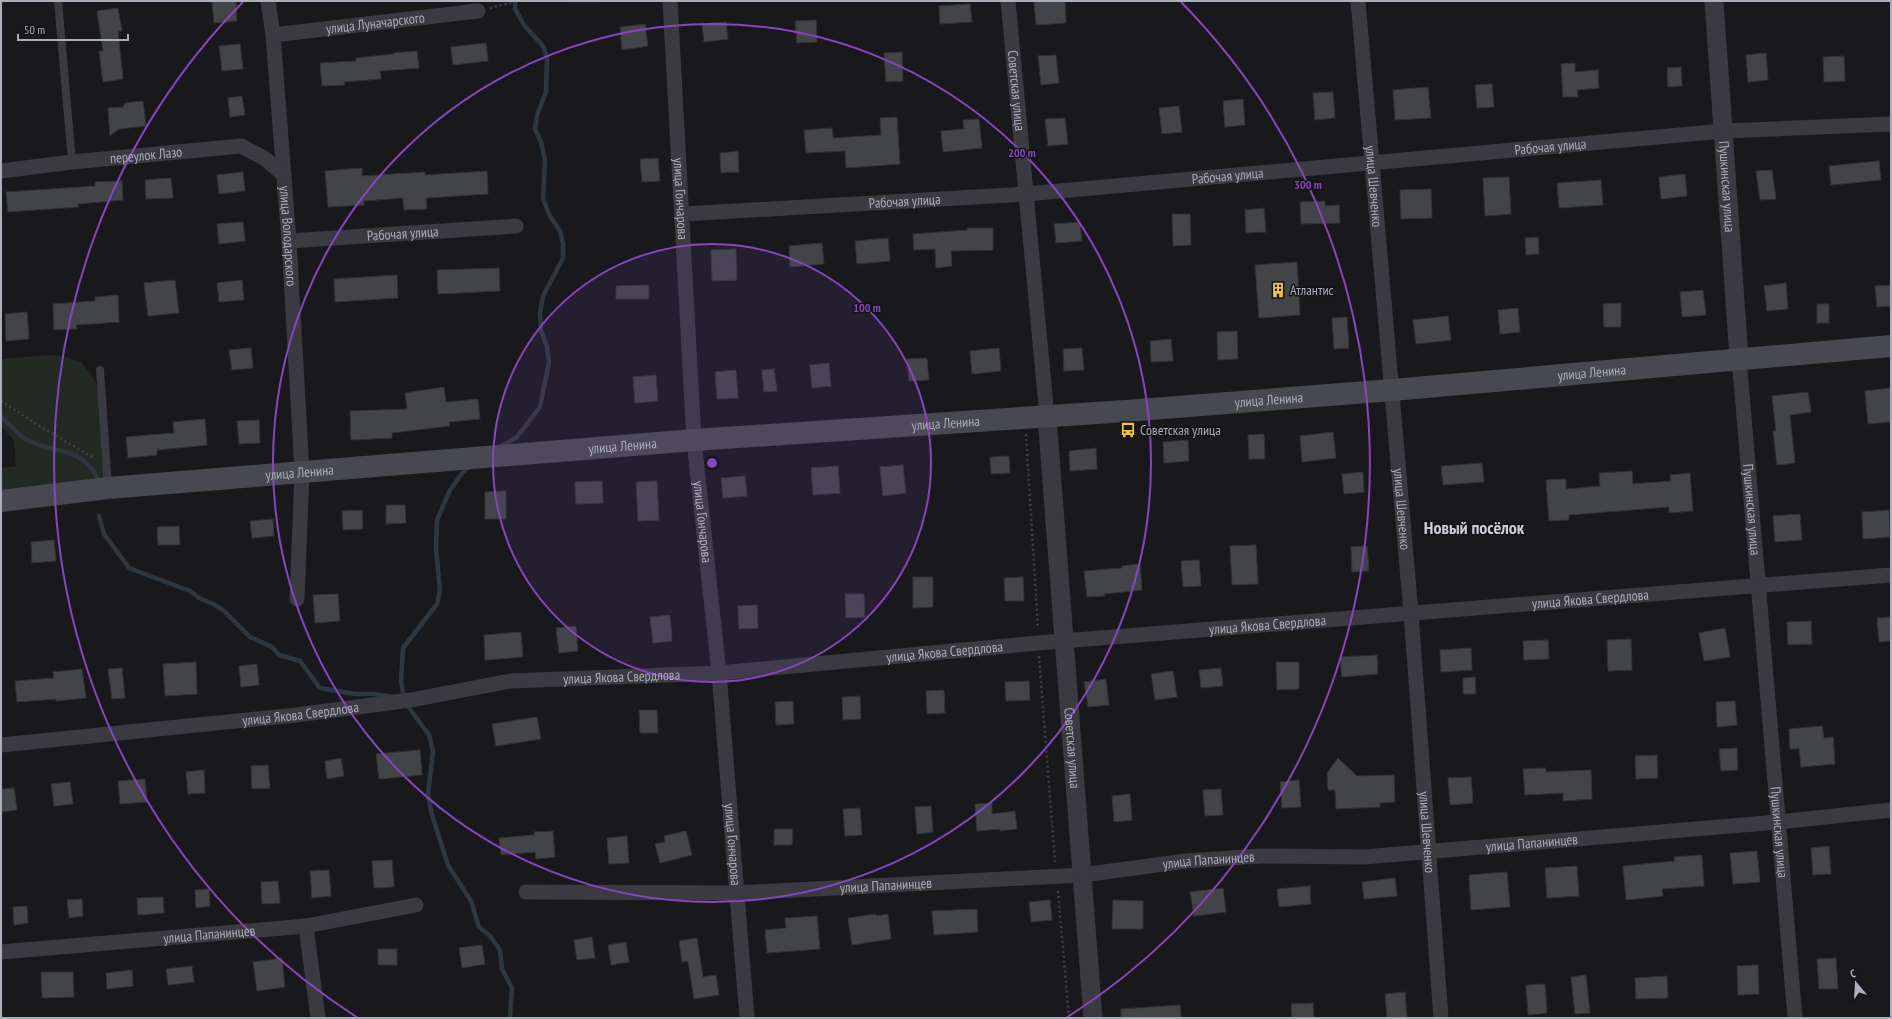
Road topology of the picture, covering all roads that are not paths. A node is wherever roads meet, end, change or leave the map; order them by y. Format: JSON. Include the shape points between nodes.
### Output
{"nodes":[{"id":1,"x":58,"y":1,"type":"edge"},
{"id":2,"x":268,"y":1,"type":"edge"},
{"id":3,"x":670,"y":1,"type":"edge"},
{"id":4,"x":1008,"y":1,"type":"edge"},
{"id":5,"x":1358,"y":1,"type":"edge"},
{"id":6,"x":1714,"y":1,"type":"edge"},
{"id":7,"x":478,"y":10,"type":"dead end"},
{"id":8,"x":273,"y":35,"type":"junction"},
{"id":9,"x":1891,"y":124,"type":"edge"},
{"id":10,"x":1724,"y":131,"type":"junction"},
{"id":11,"x":72,"y":162,"type":"junction"},
{"id":12,"x":1372,"y":162,"type":"junction"},
{"id":13,"x":1,"y":172,"type":"edge"},
{"id":14,"x":284,"y":175,"type":"junction"},
{"id":15,"x":1026,"y":194,"type":"junction"},
{"id":16,"x":683,"y":214,"type":"junction"},
{"id":17,"x":516,"y":226,"type":"dead end"},
{"id":18,"x":289,"y":242,"type":"junction"},
{"id":19,"x":1891,"y":346,"type":"edge"},
{"id":20,"x":1739,"y":358,"type":"junction"},
{"id":21,"x":100,"y":370,"type":"dead end"},
{"id":22,"x":1392,"y":390,"type":"junction"},
{"id":23,"x":1046,"y":417,"type":"junction"},
{"id":24,"x":694,"y":440,"type":"junction"},
{"id":25,"x":302,"y":472,"type":"junction"},
{"id":26,"x":107,"y":480,"type":"junction"},
{"id":27,"x":1,"y":501,"type":"edge"},
{"id":28,"x":1891,"y":575,"type":"edge"},
{"id":29,"x":1758,"y":586,"type":"junction"},
{"id":30,"x":296,"y":599,"type":"dead end"},
{"id":31,"x":1411,"y":613,"type":"junction"},
{"id":32,"x":1063,"y":642,"type":"junction"},
{"id":33,"x":719,"y":673,"type":"junction"},
{"id":34,"x":1,"y":745,"type":"edge"},
{"id":35,"x":1891,"y":810,"type":"edge"},
{"id":36,"x":1778,"y":822,"type":"junction"},
{"id":37,"x":1428,"y":851,"type":"junction"},
{"id":38,"x":1082,"y":876,"type":"junction"},
{"id":39,"x":526,"y":892,"type":"dead end"},
{"id":40,"x":737,"y":894,"type":"junction"},
{"id":41,"x":416,"y":904,"type":"dead end"},
{"id":42,"x":306,"y":926,"type":"junction"},
{"id":43,"x":1,"y":952,"type":"edge"},
{"id":44,"x":318,"y":1018,"type":"edge"},
{"id":45,"x":747,"y":1018,"type":"edge"},
{"id":46,"x":1093,"y":1018,"type":"edge"},
{"id":47,"x":1441,"y":1018,"type":"edge"},
{"id":48,"x":1795,"y":1018,"type":"edge"}],
"edges":[{"from":1,"to":11,"type":"lane"},
{"from":2,"to":8,"type":"street","name":"улица Володарского"},
{"from":3,"to":16,"type":"street","name":"улица Гончарова"},
{"from":4,"to":15,"type":"street","name":"Советская улица"},
{"from":5,"to":12,"type":"street","name":"улица Шевченко"},
{"from":6,"to":10,"type":"street","name":"Пушкинская улица"},
{"from":7,"to":8,"type":"street","name":"улица Луначарского"},
{"from":8,"to":14,"type":"street","name":"улица Володарского"},
{"from":9,"to":10,"type":"street","name":"Рабочая улица"},
{"from":10,"to":12,"type":"street","name":"Рабочая улица"},
{"from":10,"to":20,"type":"street","name":"Пушкинская улица"},
{"from":11,"to":13,"type":"street","name":"переулок Лазо"},
{"from":11,"to":14,"type":"street","name":"переулок Лазо","via":[[241,146],[264,158]]},
{"from":12,"to":15,"type":"street","name":"Рабочая улица"},
{"from":12,"to":22,"type":"street","name":"улица Шевченко"},
{"from":14,"to":18,"type":"street","name":"улица Володарского"},
{"from":15,"to":16,"type":"street","name":"Рабочая улица"},
{"from":15,"to":23,"type":"street","name":"Советская улица"},
{"from":16,"to":24,"type":"street","name":"улица Гончарова"},
{"from":17,"to":18,"type":"street","name":"Рабочая улица"},
{"from":18,"to":25,"type":"street","name":"улица Володарского"},
{"from":19,"to":20,"type":"main road","name":"улица Ленина"},
{"from":20,"to":22,"type":"main road","name":"улица Ленина"},
{"from":20,"to":29,"type":"street","name":"Пушкинская улица"},
{"from":21,"to":26,"type":"lane"},
{"from":22,"to":23,"type":"main road","name":"улица Ленина"},
{"from":22,"to":31,"type":"street","name":"улица Шевченко"},
{"from":23,"to":24,"type":"main road","name":"улица Ленина"},
{"from":23,"to":32,"type":"street","name":"Советская улица"},
{"from":24,"to":25,"type":"main road","name":"улица Ленина"},
{"from":24,"to":33,"type":"street","name":"улица Гончарова"},
{"from":25,"to":26,"type":"main road","name":"улица Ленина"},
{"from":25,"to":30,"type":"street","name":"улица Володарского"},
{"from":26,"to":27,"type":"main road","name":"улица Ленина"},
{"from":28,"to":29,"type":"street","name":"улица Якова Свердлова"},
{"from":29,"to":31,"type":"street","name":"улица Якова Свердлова"},
{"from":29,"to":36,"type":"street","name":"Пушкинская улица"},
{"from":31,"to":32,"type":"street","name":"улица Якова Свердлова"},
{"from":31,"to":37,"type":"street","name":"улица Шевченко"},
{"from":32,"to":33,"type":"street","name":"улица Якова Свердлова"},
{"from":32,"to":38,"type":"street","name":"Советская улица"},
{"from":33,"to":34,"type":"street","name":"улица Якова Свердлова","via":[[510,682],[411,700],[296,715]]},
{"from":33,"to":40,"type":"street","name":"улица Гончарова"},
{"from":35,"to":36,"type":"street","name":"улица Папанинцев"},
{"from":36,"to":37,"type":"street","name":"улица Папанинцев"},
{"from":36,"to":48,"type":"street","name":"Пушкинская улица"},
{"from":37,"to":38,"type":"street","name":"улица Папанинцев","via":[[1364,857],[1261,856],[1186,861]]},
{"from":37,"to":47,"type":"street","name":"улица Шевченко"},
{"from":38,"to":40,"type":"street","name":"улица Папанинцев"},
{"from":38,"to":46,"type":"street","name":"Советская улица"},
{"from":39,"to":40,"type":"street","name":"улица Папанинцев"},
{"from":40,"to":45,"type":"street","name":"улица Гончарова"},
{"from":41,"to":42,"type":"street","name":"улица Папанинцев"},
{"from":42,"to":43,"type":"street","name":"улица Папанинцев"},
{"from":42,"to":44,"type":"street"}]}
